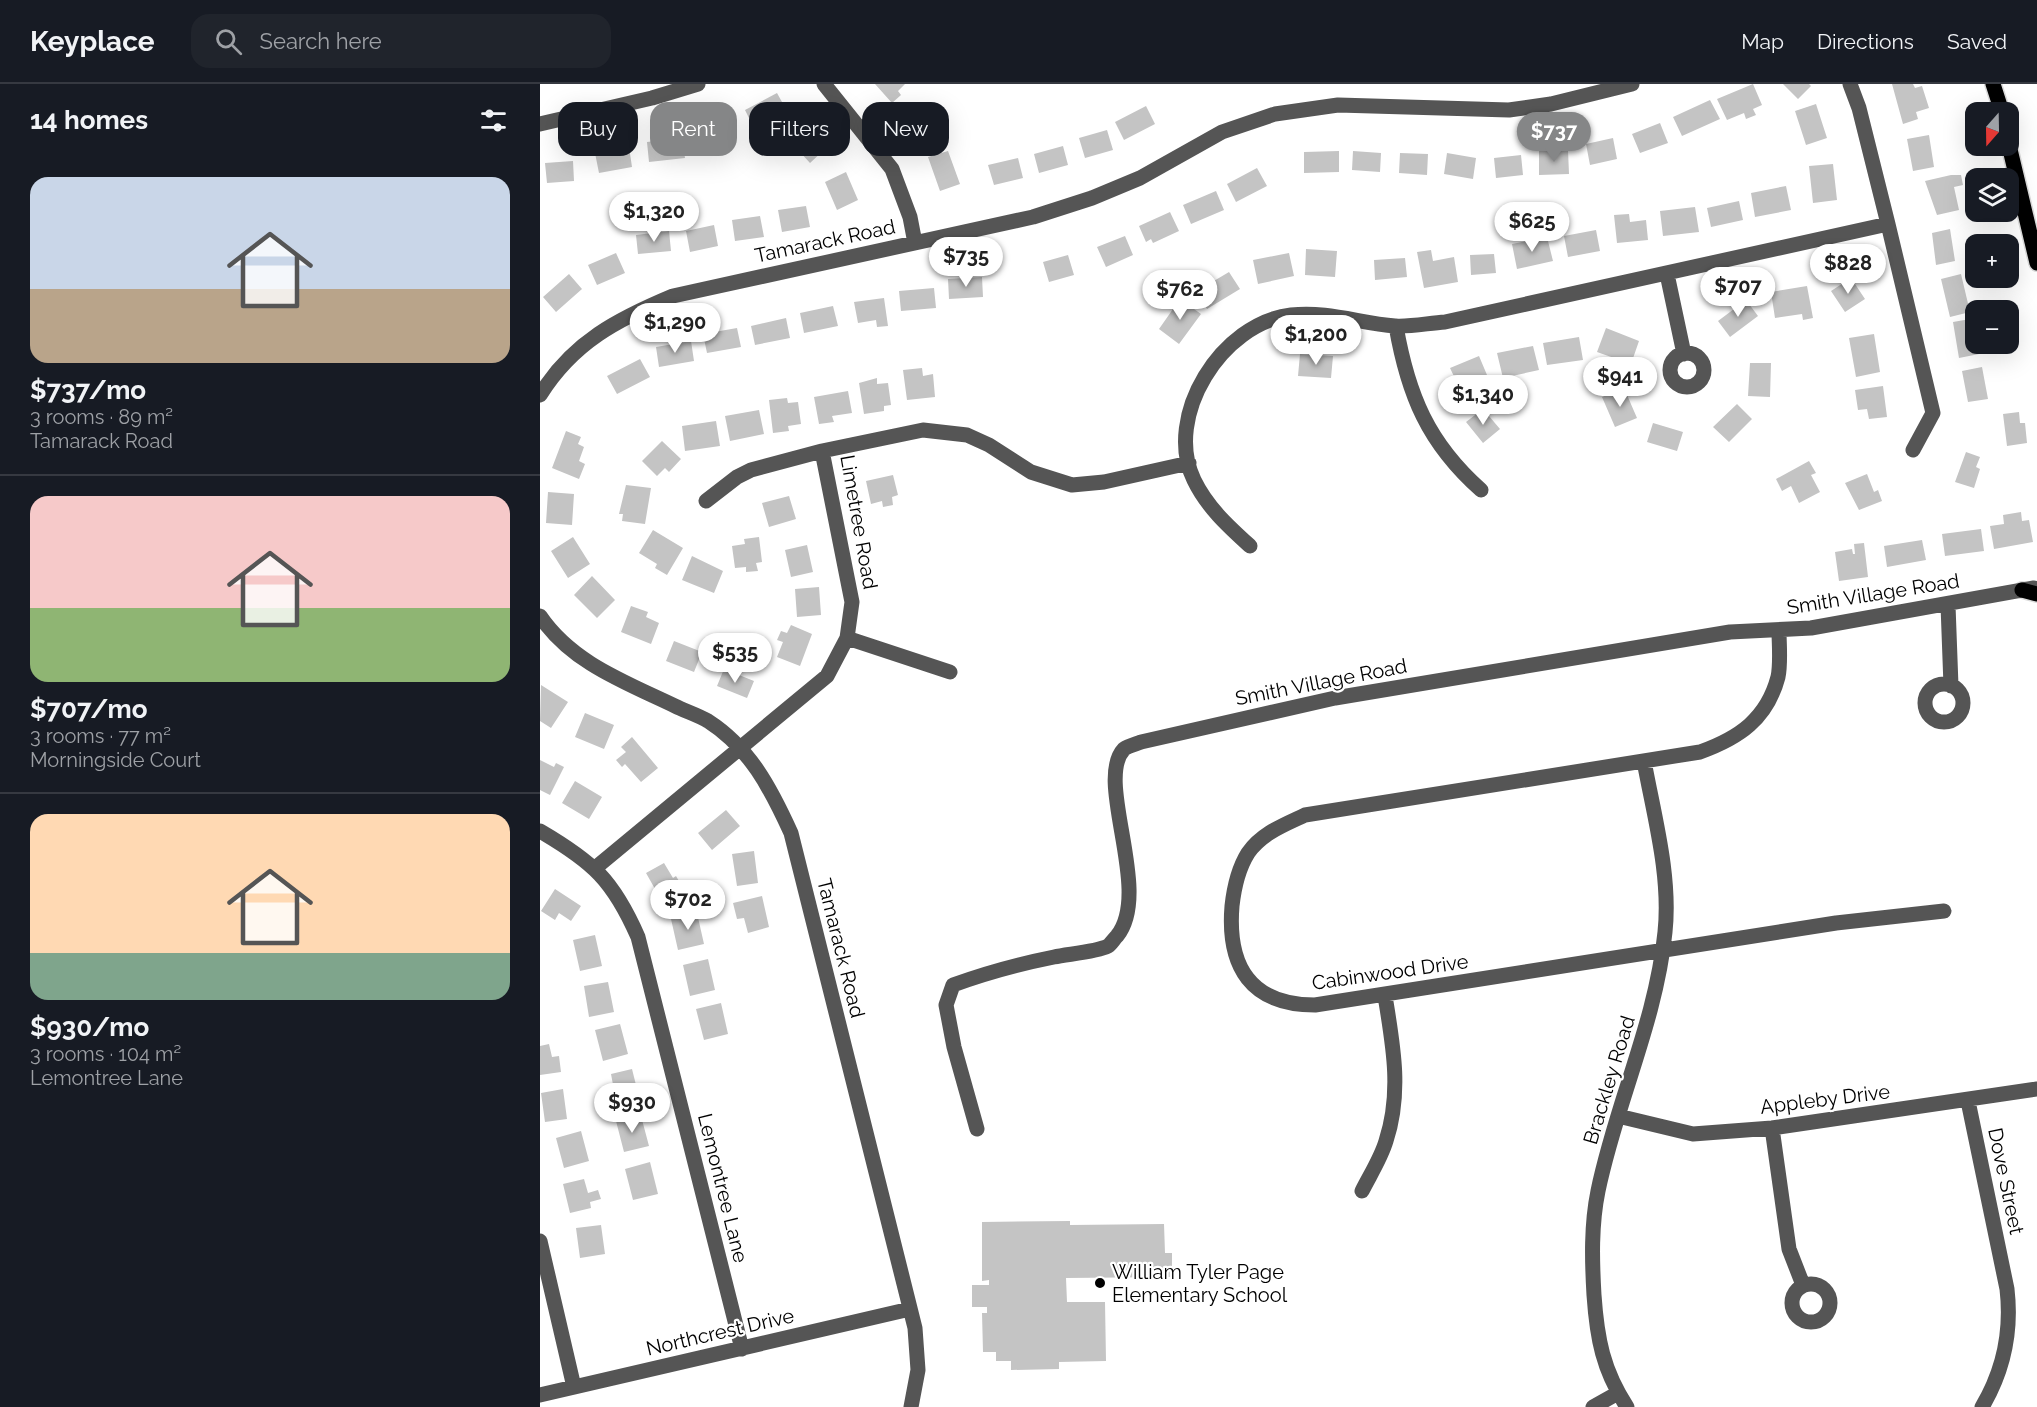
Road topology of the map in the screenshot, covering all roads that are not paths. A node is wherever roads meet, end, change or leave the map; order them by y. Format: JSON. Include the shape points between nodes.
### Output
{"nodes":[{"id":1,"x":698,"y":84,"type":"edge"},
{"id":2,"x":825,"y":84,"type":"edge"},
{"id":3,"x":1632,"y":84,"type":"edge"},
{"id":4,"x":1850,"y":84,"type":"edge"},
{"id":5,"x":1993,"y":84,"type":"edge"},
{"id":6,"x":1609,"y":88,"type":"edge"},
{"id":7,"x":1999,"y":102,"type":"edge"},
{"id":8,"x":540,"y":124,"type":"edge"},
{"id":9,"x":2012,"y":156,"type":"edge"},
{"id":10,"x":1888,"y":224,"type":"junction"},
{"id":11,"x":915,"y":243,"type":"junction"},
{"id":12,"x":2037,"y":263,"type":"edge"},
{"id":13,"x":1667,"y":274,"type":"junction"},
{"id":14,"x":1396,"y":326,"type":"junction"},
{"id":15,"x":1684,"y":354,"type":"dead end"},
{"id":16,"x":540,"y":395,"type":"edge"},
{"id":17,"x":1912,"y":450,"type":"dead end"},
{"id":18,"x":822,"y":451,"type":"junction"},
{"id":19,"x":1190,"y":463,"type":"junction"},
{"id":20,"x":1481,"y":490,"type":"dead end"},
{"id":21,"x":706,"y":501,"type":"dead end"},
{"id":22,"x":1250,"y":546,"type":"dead end"},
{"id":23,"x":2032,"y":591,"type":"edge"},
{"id":24,"x":1948,"y":604,"type":"junction"},
{"id":25,"x":540,"y":616,"type":"edge"},
{"id":26,"x":1779,"y":630,"type":"junction"},
{"id":27,"x":847,"y":638,"type":"junction"},
{"id":28,"x":950,"y":672,"type":"dead end"},
{"id":29,"x":1951,"y":686,"type":"dead end"},
{"id":30,"x":740,"y":748,"type":"junction"},
{"id":31,"x":1644,"y":761,"type":"junction"},
{"id":32,"x":540,"y":831,"type":"edge"},
{"id":33,"x":594,"y":869,"type":"junction"},
{"id":34,"x":1944,"y":911,"type":"dead end"},
{"id":35,"x":1663,"y":950,"type":"junction"},
{"id":36,"x":1385,"y":996,"type":"junction"},
{"id":37,"x":2037,"y":1089,"type":"edge"},
{"id":38,"x":1968,"y":1101,"type":"junction"},
{"id":39,"x":1618,"y":1116,"type":"junction"},
{"id":40,"x":1772,"y":1128,"type":"junction"},
{"id":41,"x":977,"y":1129,"type":"dead end"},
{"id":42,"x":1362,"y":1191,"type":"dead end"},
{"id":43,"x":540,"y":1241,"type":"edge"},
{"id":44,"x":1803,"y":1285,"type":"dead end"},
{"id":45,"x":910,"y":1309,"type":"junction"},
{"id":46,"x":742,"y":1349,"type":"junction"},
{"id":47,"x":574,"y":1388,"type":"junction"},
{"id":48,"x":1618,"y":1392,"type":"junction"},
{"id":49,"x":540,"y":1395,"type":"edge"},
{"id":50,"x":911,"y":1407,"type":"edge"},
{"id":51,"x":1593,"y":1407,"type":"edge"},
{"id":52,"x":1627,"y":1407,"type":"edge"},
{"id":53,"x":1982,"y":1407,"type":"edge"}],
"edges":[{"from":1,"to":8,"type":"street"},
{"from":2,"to":11,"type":"street","via":[[892,168]]},
{"from":3,"to":6,"type":"street","name":"Tamarack Road"},
{"from":4,"to":10,"type":"street"},
{"from":5,"to":7,"type":"main road"},
{"from":6,"to":11,"type":"street","name":"Tamarack Road","via":[[1551,105],[1509,110],[1338,105],[1275,114],[1222,132],[1140,178],[1092,198],[1033,217]]},
{"from":9,"to":12,"type":"main road"},
{"from":10,"to":13,"type":"street"},
{"from":10,"to":17,"type":"street","via":[[1933,413]]},
{"from":11,"to":16,"type":"street","name":"Tamarack Road","via":[[673,296],[626,316],[590,339],[571,355]]},
{"from":13,"to":14,"type":"street","via":[[1445,322]]},
{"from":13,"to":15,"type":"street"},
{"from":14,"to":19,"type":"street","via":[[1329,314],[1289,315],[1258,325],[1230,343],[1205,374],[1191,408],[1185,447]]},
{"from":14,"to":20,"type":"street","via":[[1403,366],[1419,412],[1452,462]]},
{"from":18,"to":19,"type":"street","name":"Limetree Road","via":[[923,430],[947,432],[967,435],[1031,472],[1072,485]]},
{"from":18,"to":21,"type":"street","via":[[751,470]]},
{"from":18,"to":27,"type":"street","name":"Limetree Road","via":[[852,602]]},
{"from":19,"to":22,"type":"street","via":[[1194,479],[1216,515]]},
{"from":23,"to":24,"type":"street","name":"Smith Village Road"},
{"from":24,"to":26,"type":"street","name":"Smith Village Road"},
{"from":24,"to":29,"type":"street"},
{"from":25,"to":30,"type":"street","name":"Tamarack Road","via":[[551,632],[591,666],[708,721]]},
{"from":26,"to":31,"type":"street","name":"Cabinwood Drive","via":[[1778,675],[1770,699],[1756,720],[1730,742],[1700,752]]},
{"from":26,"to":41,"type":"street","name":"Smith Village Road","via":[[1730,632],[1335,698],[1125,748],[1118,762],[1117,779],[1128,869],[1129,906],[1123,928],[1108,946],[1007,968],[953,985],[946,1005]]},
{"from":27,"to":28,"type":"street"},
{"from":27,"to":30,"type":"street","name":"Limetree Road","via":[[827,676]]},
{"from":30,"to":33,"type":"street","name":"Limetree Road"},
{"from":30,"to":45,"type":"street","name":"Tamarack Road","via":[[771,789],[791,833]]},
{"from":31,"to":35,"type":"street","name":"Brackley Road","via":[[1664,872]]},
{"from":31,"to":36,"type":"street","name":"Cabinwood Drive","via":[[1305,815],[1267,834],[1248,854],[1234,884],[1230,926],[1233,954],[1242,970],[1256,988],[1289,1005]]},
{"from":32,"to":33,"type":"street","name":"Lemontree Lane"},
{"from":33,"to":46,"type":"street","name":"Lemontree Lane","via":[[623,903],[638,937]]},
{"from":34,"to":35,"type":"street","name":"Cabinwood Drive"},
{"from":35,"to":36,"type":"street","name":"Cabinwood Drive"},
{"from":35,"to":39,"type":"street","name":"Brackley Road","via":[[1651,1013]]},
{"from":36,"to":42,"type":"street","via":[[1396,1067],[1395,1106],[1386,1142]]},
{"from":37,"to":38,"type":"street","name":"Appleby Drive"},
{"from":38,"to":40,"type":"street","name":"Appleby Drive"},
{"from":38,"to":53,"type":"street","name":"Dove Street","via":[[2010,1317],[2005,1355]]},
{"from":39,"to":40,"type":"street","name":"Appleby Drive","via":[[1694,1134]]},
{"from":39,"to":48,"type":"street","name":"Brackley Road","via":[[1597,1193],[1591,1257],[1597,1339]]},
{"from":40,"to":44,"type":"street","via":[[1789,1249]]},
{"from":43,"to":47,"type":"street"},
{"from":45,"to":46,"type":"street","name":"Northcrest Drive"},
{"from":45,"to":50,"type":"street","name":"Tamarack Road","via":[[918,1370]]},
{"from":46,"to":47,"type":"street","name":"Northcrest Drive"},
{"from":47,"to":49,"type":"street","name":"Northcrest Drive"},
{"from":48,"to":51,"type":"street"},
{"from":48,"to":52,"type":"street","name":"Brackley Road"}]}
